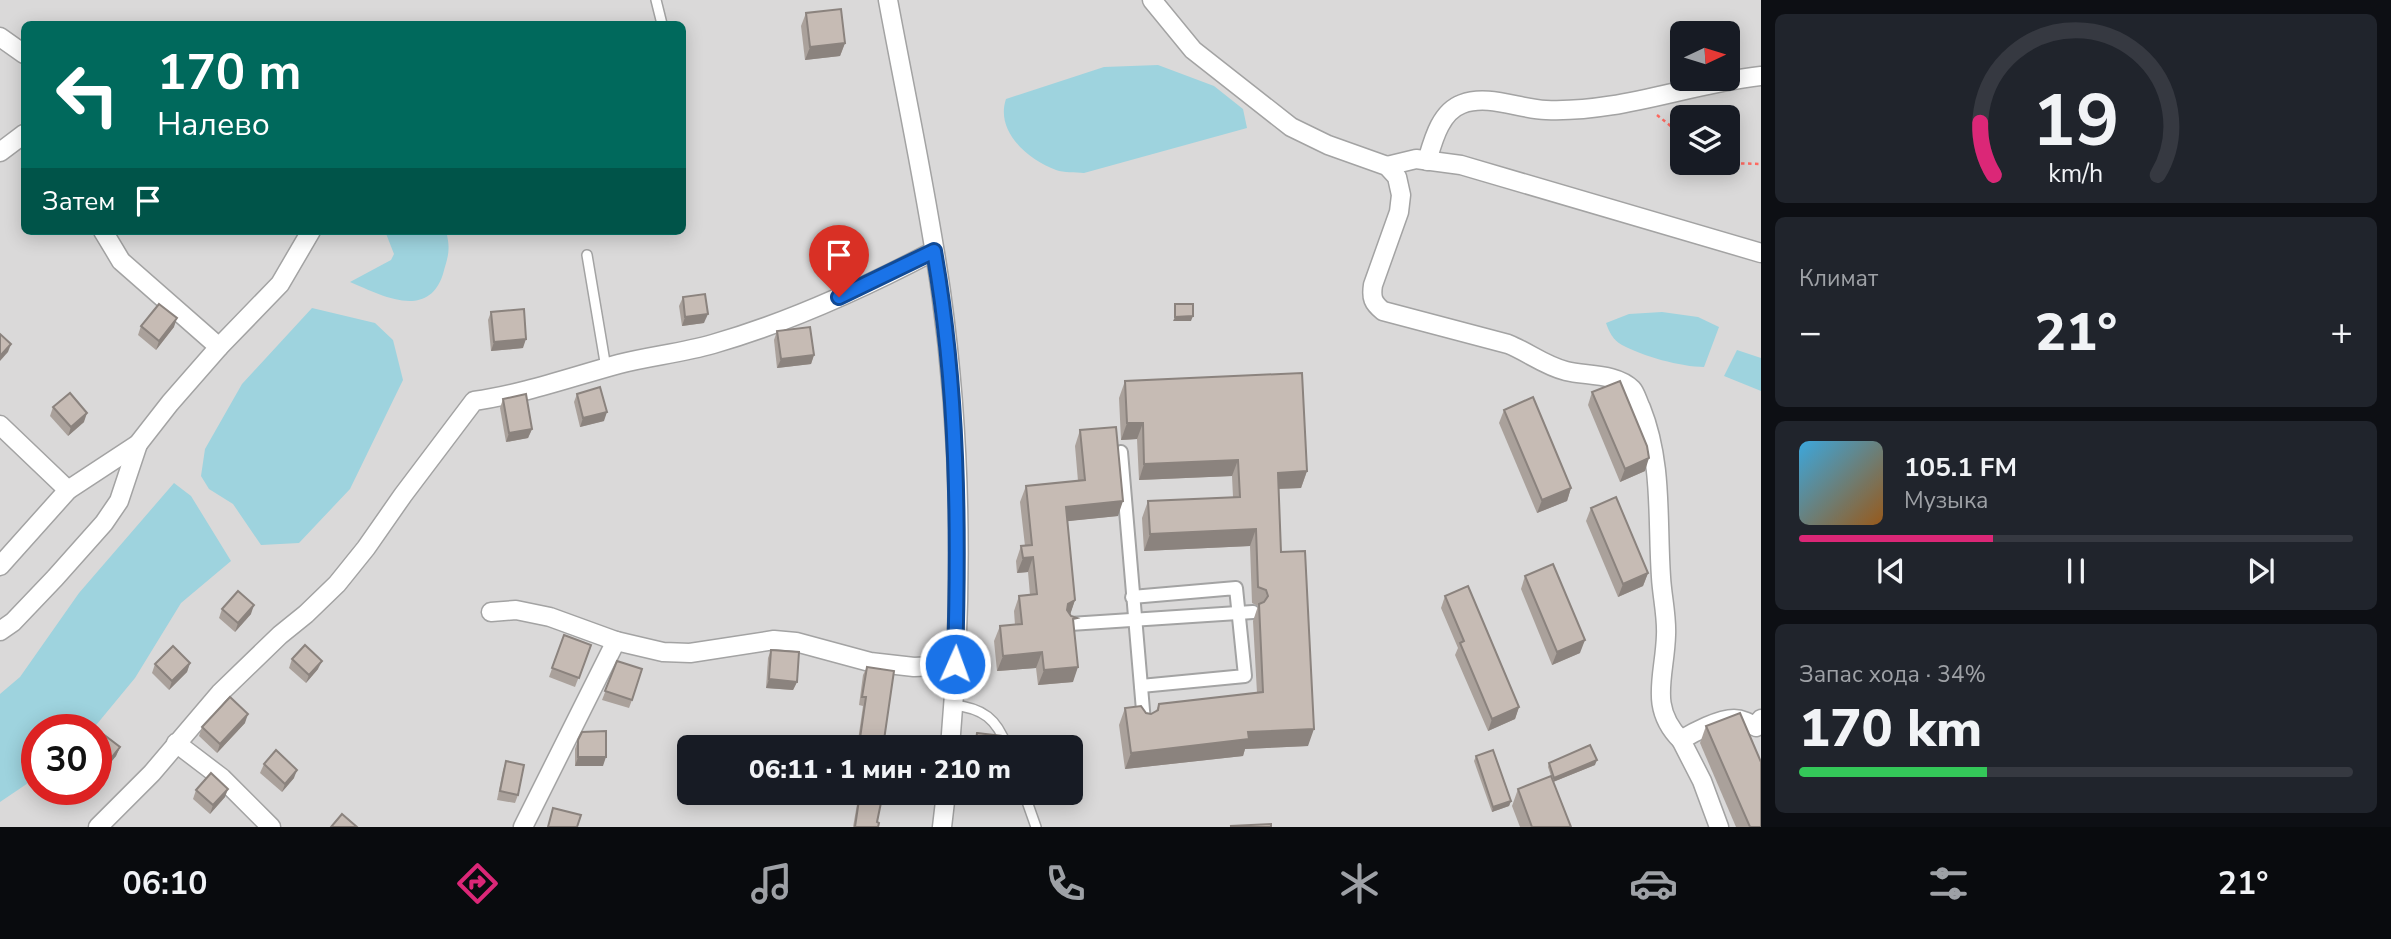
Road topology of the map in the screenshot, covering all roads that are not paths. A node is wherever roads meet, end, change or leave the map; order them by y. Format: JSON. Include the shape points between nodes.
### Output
{"nodes":[{"id":1,"x":656,"y":0,"type":"edge"},
{"id":2,"x":888,"y":0,"type":"edge"},
{"id":3,"x":1152,"y":0,"type":"edge"},
{"id":4,"x":661,"y":21,"type":"edge"},
{"id":5,"x":0,"y":37,"type":"edge"},
{"id":6,"x":21,"y":52,"type":"edge"},
{"id":7,"x":1761,"y":76,"type":"edge"},
{"id":8,"x":21,"y":136,"type":"edge"},
{"id":9,"x":0,"y":152,"type":"edge"},
{"id":10,"x":1427,"y":161,"type":"junction"},
{"id":11,"x":1387,"y":166,"type":"junction"},
{"id":12,"x":105,"y":235,"type":"edge"},
{"id":13,"x":309,"y":235,"type":"edge"},
{"id":14,"x":934,"y":251,"type":"junction"},
{"id":15,"x":1761,"y":253,"type":"edge"},
{"id":16,"x":587,"y":255,"type":"dead end"},
{"id":17,"x":219,"y":347,"type":"junction"},
{"id":18,"x":606,"y":368,"type":"junction"},
{"id":19,"x":0,"y":425,"type":"edge"},
{"id":20,"x":138,"y":444,"type":"junction"},
{"id":21,"x":1121,"y":452,"type":"edge"},
{"id":22,"x":68,"y":491,"type":"junction"},
{"id":23,"x":0,"y":566,"type":"edge"},
{"id":24,"x":1132,"y":597,"type":"junction"},
{"id":25,"x":491,"y":612,"type":"dead end"},
{"id":26,"x":1253,"y":612,"type":"dead end"},
{"id":27,"x":1239,"y":613,"type":"junction"},
{"id":28,"x":1134,"y":620,"type":"junction"},
{"id":29,"x":1070,"y":624,"type":"edge"},
{"id":30,"x":0,"y":631,"type":"edge"},
{"id":31,"x":616,"y":641,"type":"junction"},
{"id":32,"x":955,"y":664,"type":"junction"},
{"id":33,"x":1141,"y":686,"type":"junction"},
{"id":34,"x":953,"y":705,"type":"junction"},
{"id":35,"x":1761,"y":719,"type":"edge"},
{"id":36,"x":1144,"y":722,"type":"edge"},
{"id":37,"x":951,"y":735,"type":"edge"},
{"id":38,"x":1002,"y":735,"type":"edge"},
{"id":39,"x":1681,"y":740,"type":"junction"},
{"id":40,"x":176,"y":743,"type":"junction"},
{"id":41,"x":945,"y":805,"type":"edge"},
{"id":42,"x":1028,"y":805,"type":"edge"},
{"id":43,"x":98,"y":827,"type":"edge"},
{"id":44,"x":271,"y":827,"type":"edge"},
{"id":45,"x":523,"y":827,"type":"edge"},
{"id":46,"x":942,"y":827,"type":"edge"},
{"id":47,"x":1036,"y":827,"type":"edge"},
{"id":48,"x":1719,"y":827,"type":"edge"}],
"edges":[{"from":1,"to":4,"type":"lane"},
{"from":2,"to":14,"type":"street"},
{"from":3,"to":11,"type":"street","via":[[1193,50],[1291,127]]},
{"from":5,"to":6,"type":"street"},
{"from":7,"to":10,"type":"street","via":[[1595,108],[1545,110],[1479,101],[1460,104],[1444,119]]},
{"from":8,"to":9,"type":"street"},
{"from":10,"to":11,"type":"street"},
{"from":10,"to":15,"type":"street","via":[[1461,165]]},
{"from":11,"to":39,"type":"street","via":[[1397,177],[1401,195],[1373,285],[1375,304],[1383,311],[1508,344],[1545,364],[1620,382],[1633,390],[1655,458],[1659,489],[1666,632],[1662,711],[1668,727]]},
{"from":12,"to":17,"type":"street","via":[[121,261]]},
{"from":13,"to":17,"type":"street","via":[[280,284]]},
{"from":14,"to":18,"type":"street","via":[[815,308],[729,339]]},
{"from":14,"to":32,"type":"street","via":[[953,404],[958,565]]},
{"from":16,"to":18,"type":"lane"},
{"from":17,"to":20,"type":"street"},
{"from":18,"to":40,"type":"street","via":[[514,395],[474,401],[337,584],[220,693]]},
{"from":19,"to":22,"type":"street"},
{"from":20,"to":22,"type":"street"},
{"from":20,"to":30,"type":"street","via":[[119,501],[104,523]]},
{"from":21,"to":24,"type":"street"},
{"from":22,"to":23,"type":"street"},
{"from":24,"to":27,"type":"street","via":[[1236,588]]},
{"from":24,"to":28,"type":"street"},
{"from":25,"to":31,"type":"street","via":[[516,610],[550,617]]},
{"from":26,"to":27,"type":"street"},
{"from":27,"to":28,"type":"street"},
{"from":27,"to":33,"type":"street","via":[[1245,676]]},
{"from":28,"to":29,"type":"street"},
{"from":28,"to":33,"type":"street"},
{"from":31,"to":32,"type":"street","via":[[690,653],[785,641],[870,662],[914,667]]},
{"from":31,"to":45,"type":"street"},
{"from":32,"to":34,"type":"street"},
{"from":33,"to":36,"type":"street"},
{"from":34,"to":37,"type":"street"},
{"from":34,"to":38,"type":"lane","via":[[988,715]]},
{"from":35,"to":39,"type":"street","via":[[1756,727],[1733,719]]},
{"from":39,"to":48,"type":"street"},
{"from":40,"to":43,"type":"street"},
{"from":40,"to":44,"type":"street","via":[[222,778]]},
{"from":41,"to":46,"type":"street"},
{"from":42,"to":47,"type":"lane"}]}
